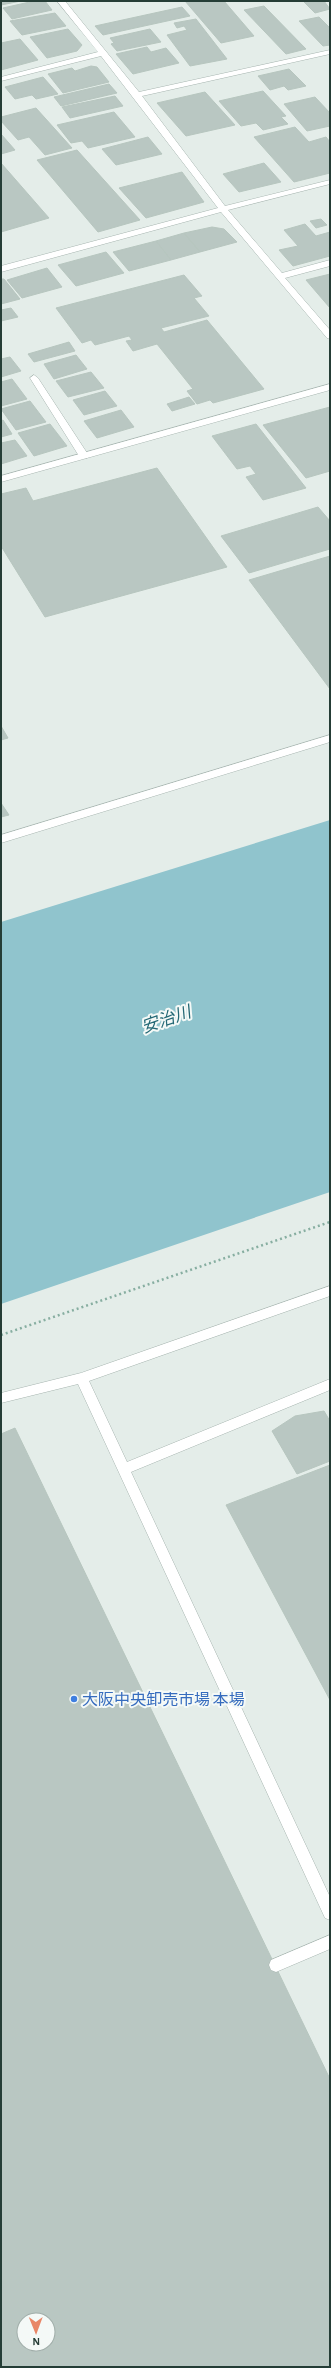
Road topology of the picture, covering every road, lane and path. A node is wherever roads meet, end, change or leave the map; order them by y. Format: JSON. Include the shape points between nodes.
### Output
{"nodes":[{"id":1,"x":61,"y":1,"type":"edge"},
{"id":2,"x":102,"y":52,"type":"junction"},
{"id":3,"x":330,"y":52,"type":"edge"},
{"id":4,"x":1,"y":79,"type":"edge"},
{"id":5,"x":137,"y":95,"type":"junction"},
{"id":6,"x":330,"y":182,"type":"edge"},
{"id":7,"x":223,"y":209,"type":"junction"},
{"id":8,"x":330,"y":263,"type":"edge"},
{"id":9,"x":1,"y":269,"type":"edge"},
{"id":10,"x":282,"y":276,"type":"junction"},
{"id":11,"x":330,"y":336,"type":"edge"},
{"id":12,"x":34,"y":378,"type":"dead end"},
{"id":13,"x":330,"y":387,"type":"edge"},
{"id":14,"x":84,"y":456,"type":"junction"},
{"id":15,"x":1,"y":479,"type":"edge"},
{"id":16,"x":330,"y":738,"type":"edge"},
{"id":17,"x":1,"y":839,"type":"edge"},
{"id":18,"x":330,"y":1222,"type":"edge"},
{"id":19,"x":330,"y":1291,"type":"edge"},
{"id":20,"x":1,"y":1335,"type":"edge"},
{"id":21,"x":81,"y":1378,"type":"junction"},
{"id":22,"x":330,"y":1384,"type":"edge"},
{"id":23,"x":1,"y":1398,"type":"edge"},
{"id":24,"x":125,"y":1469,"type":"junction"},
{"id":25,"x":330,"y":1913,"type":"edge"},
{"id":26,"x":330,"y":1942,"type":"edge"},
{"id":27,"x":276,"y":1965,"type":"dead end"}],
"edges":[{"from":1,"to":2,"type":"street"},
{"from":2,"to":4,"type":"street"},
{"from":2,"to":5,"type":"street"},
{"from":3,"to":5,"type":"street"},
{"from":5,"to":7,"type":"street"},
{"from":6,"to":7,"type":"street"},
{"from":7,"to":9,"type":"street"},
{"from":7,"to":10,"type":"street"},
{"from":8,"to":10,"type":"street"},
{"from":10,"to":11,"type":"street"},
{"from":12,"to":14,"type":"street"},
{"from":13,"to":14,"type":"street"},
{"from":14,"to":15,"type":"street"},
{"from":16,"to":17,"type":"street"},
{"from":18,"to":20,"type":"path"},
{"from":19,"to":21,"type":"street"},
{"from":21,"to":23,"type":"street"},
{"from":21,"to":24,"type":"street"},
{"from":22,"to":24,"type":"street"},
{"from":24,"to":25,"type":"street"},
{"from":26,"to":27,"type":"street"}]}
